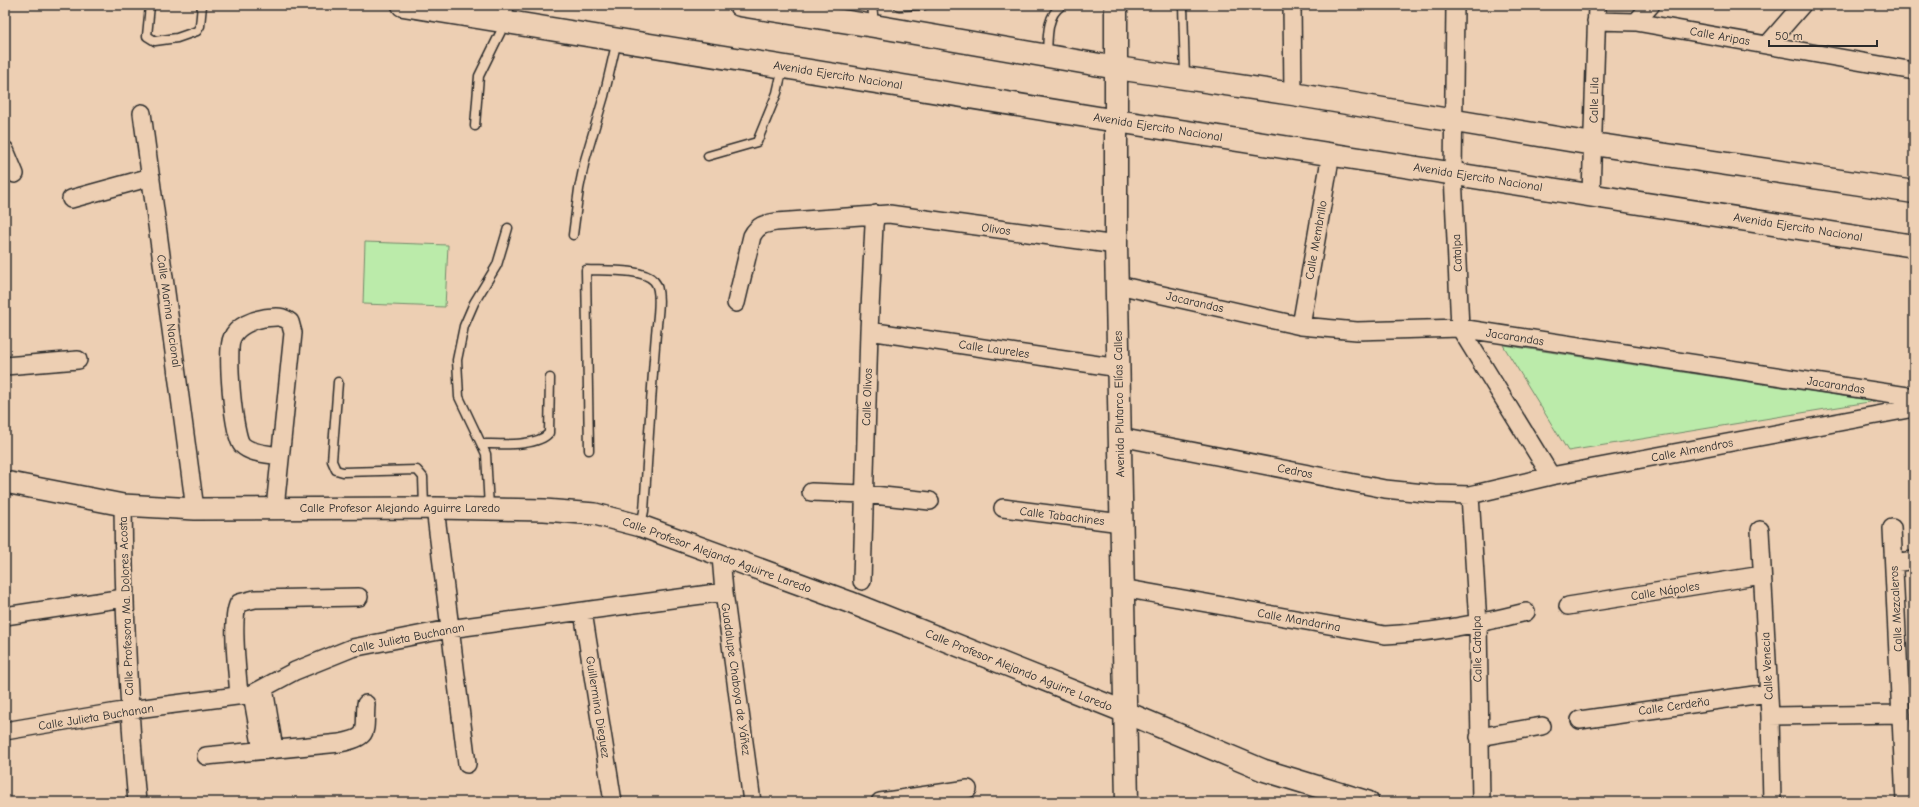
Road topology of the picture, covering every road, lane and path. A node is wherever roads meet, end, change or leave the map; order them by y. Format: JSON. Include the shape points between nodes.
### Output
{"nodes":[{"id":1,"x":150,"y":5,"type":"edge"},
{"id":2,"x":202,"y":5,"type":"edge"},
{"id":3,"x":403,"y":5,"type":"edge"},
{"id":4,"x":740,"y":5,"type":"edge"},
{"id":5,"x":924,"y":5,"type":"edge"},
{"id":6,"x":1116,"y":5,"type":"edge"},
{"id":7,"x":1183,"y":5,"type":"edge"},
{"id":8,"x":1292,"y":5,"type":"edge"},
{"id":9,"x":1455,"y":5,"type":"edge"},
{"id":10,"x":1651,"y":5,"type":"edge"},
{"id":11,"x":1802,"y":5,"type":"edge"},
{"id":12,"x":898,"y":6,"type":"dead end"},
{"id":13,"x":1061,"y":6,"type":"edge"},
{"id":14,"x":508,"y":13,"type":"edge"},
{"id":15,"x":1597,"y":13,"type":"edge"},
{"id":16,"x":873,"y":15,"type":"edge"},
{"id":17,"x":1636,"y":22,"type":"junction"},
{"id":18,"x":617,"y":39,"type":"junction"},
{"id":19,"x":1768,"y":44,"type":"junction"},
{"id":20,"x":1047,"y":56,"type":"junction"},
{"id":21,"x":783,"y":66,"type":"junction"},
{"id":22,"x":1117,"y":68,"type":"junction"},
{"id":23,"x":1914,"y":71,"type":"edge"},
{"id":24,"x":1185,"y":78,"type":"junction"},
{"id":25,"x":1293,"y":94,"type":"junction"},
{"id":26,"x":142,"y":113,"type":"dead end"},
{"id":27,"x":1454,"y":120,"type":"junction"},
{"id":28,"x":1117,"y":121,"type":"junction"},
{"id":29,"x":475,"y":126,"type":"dead end"},
{"id":30,"x":1593,"y":144,"type":"junction"},
{"id":31,"x":5,"y":150,"type":"edge"},
{"id":32,"x":1331,"y":154,"type":"junction"},
{"id":33,"x":708,"y":156,"type":"dead end"},
{"id":34,"x":15,"y":174,"type":"dead end"},
{"id":35,"x":1453,"y":174,"type":"junction"},
{"id":36,"x":151,"y":177,"type":"junction"},
{"id":37,"x":1914,"y":192,"type":"edge"},
{"id":38,"x":1591,"y":194,"type":"junction"},
{"id":39,"x":71,"y":199,"type":"dead end"},
{"id":40,"x":876,"y":214,"type":"junction"},
{"id":41,"x":508,"y":228,"type":"dead end"},
{"id":42,"x":573,"y":234,"type":"dead end"},
{"id":43,"x":1116,"y":245,"type":"junction"},
{"id":44,"x":1914,"y":246,"type":"edge"},
{"id":45,"x":1118,"y":285,"type":"junction"},
{"id":46,"x":736,"y":303,"type":"dead end"},
{"id":47,"x":1301,"y":326,"type":"junction"},
{"id":48,"x":1460,"y":328,"type":"junction"},
{"id":49,"x":869,"y":331,"type":"junction"},
{"id":50,"x":78,"y":360,"type":"dead end"},
{"id":51,"x":5,"y":366,"type":"edge"},
{"id":52,"x":1119,"y":368,"type":"junction"},
{"id":53,"x":550,"y":378,"type":"dead end"},
{"id":54,"x":338,"y":382,"type":"dead end"},
{"id":55,"x":1914,"y":397,"type":"edge"},
{"id":56,"x":1914,"y":408,"type":"edge"},
{"id":57,"x":1120,"y":437,"type":"junction"},
{"id":58,"x":482,"y":444,"type":"junction"},
{"id":59,"x":589,"y":450,"type":"dead end"},
{"id":60,"x":280,"y":456,"type":"junction"},
{"id":61,"x":1551,"y":476,"type":"junction"},
{"id":62,"x":5,"y":482,"type":"edge"},
{"id":63,"x":811,"y":492,"type":"dead end"},
{"id":64,"x":864,"y":494,"type":"junction"},
{"id":65,"x":1470,"y":495,"type":"junction"},
{"id":66,"x":930,"y":501,"type":"dead end"},
{"id":67,"x":123,"y":505,"type":"junction"},
{"id":68,"x":275,"y":508,"type":"junction"},
{"id":69,"x":429,"y":508,"type":"junction"},
{"id":70,"x":1003,"y":508,"type":"dead end"},
{"id":71,"x":195,"y":509,"type":"junction"},
{"id":72,"x":488,"y":509,"type":"junction"},
{"id":73,"x":1122,"y":523,"type":"junction"},
{"id":74,"x":641,"y":526,"type":"junction"},
{"id":75,"x":1892,"y":528,"type":"dead end"},
{"id":76,"x":1760,"y":530,"type":"dead end"},
{"id":77,"x":721,"y":556,"type":"junction"},
{"id":78,"x":1914,"y":560,"type":"edge"},
{"id":79,"x":1894,"y":564,"type":"junction"},
{"id":80,"x":1762,"y":575,"type":"junction"},
{"id":81,"x":862,"y":581,"type":"dead end"},
{"id":82,"x":1122,"y":588,"type":"junction"},
{"id":83,"x":724,"y":592,"type":"junction"},
{"id":84,"x":124,"y":598,"type":"junction"},
{"id":85,"x":359,"y":598,"type":"dead end"},
{"id":86,"x":1568,"y":606,"type":"dead end"},
{"id":87,"x":583,"y":612,"type":"junction"},
{"id":88,"x":1526,"y":612,"type":"dead end"},
{"id":89,"x":5,"y":616,"type":"edge"},
{"id":90,"x":1478,"y":624,"type":"junction"},
{"id":91,"x":449,"y":629,"type":"junction"},
{"id":92,"x":252,"y":693,"type":"junction"},
{"id":93,"x":1768,"y":693,"type":"junction"},
{"id":94,"x":366,"y":704,"type":"dead end"},
{"id":95,"x":129,"y":710,"type":"junction"},
{"id":96,"x":1125,"y":712,"type":"junction"},
{"id":97,"x":1901,"y":714,"type":"junction"},
{"id":98,"x":1770,"y":716,"type":"junction"},
{"id":99,"x":1580,"y":720,"type":"dead end"},
{"id":100,"x":1542,"y":726,"type":"dead end"},
{"id":101,"x":5,"y":731,"type":"edge"},
{"id":102,"x":1479,"y":737,"type":"junction"},
{"id":103,"x":268,"y":750,"type":"junction"},
{"id":104,"x":206,"y":756,"type":"dead end"},
{"id":105,"x":467,"y":764,"type":"dead end"},
{"id":106,"x":968,"y":788,"type":"dead end"},
{"id":107,"x":890,"y":801,"type":"edge"},
{"id":108,"x":137,"y":802,"type":"edge"},
{"id":109,"x":613,"y":802,"type":"edge"},
{"id":110,"x":752,"y":802,"type":"edge"},
{"id":111,"x":1127,"y":802,"type":"edge"},
{"id":112,"x":1368,"y":802,"type":"edge"},
{"id":113,"x":1481,"y":802,"type":"edge"},
{"id":114,"x":1772,"y":802,"type":"edge"},
{"id":115,"x":1905,"y":802,"type":"edge"}],
"edges":[{"from":1,"to":2,"type":"lane","via":[[148,36],[155,41],[177,38],[197,31],[200,26]]},
{"from":3,"to":14,"type":"main road","name":"Avenida Ejercito Nacional"},
{"from":4,"to":16,"type":"main road"},
{"from":5,"to":12,"type":"lane"},
{"from":6,"to":22,"type":"main road","name":"Avenida Plutarco Elías Calles"},
{"from":7,"to":24,"type":"lane"},
{"from":8,"to":25,"type":"street"},
{"from":9,"to":27,"type":"street","name":"Catalpa"},
{"from":10,"to":17,"type":"street"},
{"from":11,"to":19,"type":"street"},
{"from":13,"to":20,"type":"lane","via":[[1055,10],[1051,18]]},
{"from":14,"to":18,"type":"main road","name":"Avenida Ejercito Nacional"},
{"from":14,"to":29,"type":"lane","via":[[479,76]]},
{"from":15,"to":17,"type":"street","name":"Calle Aripas"},
{"from":15,"to":30,"type":"street","name":"Calle Lila"},
{"from":16,"to":20,"type":"main road"},
{"from":17,"to":19,"type":"street","name":"Calle Aripas"},
{"from":18,"to":21,"type":"main road","name":"Avenida Ejercito Nacional"},
{"from":18,"to":42,"type":"lane","via":[[604,96],[585,160]]},
{"from":19,"to":23,"type":"street","name":"Calle Aripas"},
{"from":20,"to":22,"type":"main road"},
{"from":21,"to":28,"type":"main road","name":"Avenida Ejercito Nacional"},
{"from":21,"to":33,"type":"lane","via":[[777,93],[757,142]]},
{"from":22,"to":24,"type":"main road"},
{"from":22,"to":28,"type":"main road","name":"Avenida Plutarco Elías Calles"},
{"from":24,"to":25,"type":"main road"},
{"from":25,"to":27,"type":"main road"},
{"from":26,"to":36,"type":"street","name":"Calle Marina Nacional"},
{"from":27,"to":30,"type":"main road"},
{"from":27,"to":35,"type":"street","name":"Catalpa"},
{"from":28,"to":32,"type":"main road","name":"Avenida Ejercito Nacional"},
{"from":28,"to":43,"type":"main road","name":"Avenida Plutarco Elías Calles"},
{"from":30,"to":37,"type":"main road"},
{"from":30,"to":38,"type":"street","name":"Calle Lila"},
{"from":31,"to":34,"type":"street"},
{"from":32,"to":35,"type":"main road","name":"Avenida Ejercito Nacional"},
{"from":32,"to":47,"type":"street","name":"Calle Membrillo"},
{"from":35,"to":38,"type":"main road","name":"Avenida Ejercito Nacional"},
{"from":35,"to":48,"type":"street","name":"Catalpa"},
{"from":36,"to":39,"type":"street"},
{"from":36,"to":71,"type":"street","name":"Calle Marina Nacional"},
{"from":38,"to":44,"type":"main road","name":"Avenida Ejercito Nacional"},
{"from":40,"to":43,"type":"street","name":"Olivos"},
{"from":40,"to":46,"type":"street","name":"Olivos","via":[[763,224],[752,236]]},
{"from":40,"to":49,"type":"street","name":"Calle Olivos"},
{"from":41,"to":58,"type":"lane","via":[[497,265],[474,303],[464,326],[457,360],[459,397]]},
{"from":43,"to":45,"type":"main road","name":"Avenida Plutarco Elías Calles"},
{"from":45,"to":47,"type":"street","name":"Jacarandas"},
{"from":45,"to":52,"type":"main road","name":"Avenida Plutarco Elías Calles"},
{"from":47,"to":48,"type":"street","name":"Jacarandas","via":[[1357,331]]},
{"from":48,"to":55,"type":"street","name":"Jacarandas"},
{"from":48,"to":61,"type":"street","name":"Catalpa"},
{"from":49,"to":52,"type":"street","name":"Calle Laureles"},
{"from":49,"to":64,"type":"street","name":"Calle Olivos"},
{"from":50,"to":51,"type":"street"},
{"from":52,"to":57,"type":"main road","name":"Avenida Plutarco Elías Calles"},
{"from":53,"to":58,"type":"lane","via":[[549,433],[544,438],[530,442]]},
{"from":54,"to":69,"type":"lane","via":[[332,461],[336,470],[417,470],[423,477]]},
{"from":56,"to":61,"type":"street","name":"Calle Almendros"},
{"from":57,"to":65,"type":"street","name":"Cedros","via":[[1385,489]]},
{"from":57,"to":73,"type":"main road","name":"Avenida Plutarco Elías Calles"},
{"from":58,"to":72,"type":"lane","via":[[488,468]]},
{"from":59,"to":74,"type":"lane","via":[[586,270],[636,273],[650,277],[656,282],[659,306]]},
{"from":60,"to":60,"type":"street","via":[[251,451],[242,446],[237,436],[231,390],[230,352],[231,338],[239,328],[260,319],[279,316],[290,322],[293,333]]},
{"from":60,"to":68,"type":"street"},
{"from":61,"to":65,"type":"street","name":"Calle Almendros"},
{"from":62,"to":67,"type":"street","name":"Calle Profesor Alejando Aguirre Laredo"},
{"from":63,"to":64,"type":"street"},
{"from":64,"to":66,"type":"street"},
{"from":64,"to":81,"type":"street","name":"Calle Olivos"},
{"from":65,"to":90,"type":"street","name":"Calle Catalpa"},
{"from":67,"to":71,"type":"street","name":"Calle Profesor Alejando Aguirre Laredo"},
{"from":67,"to":84,"type":"street","name":"Calle Profesora Ma. Dolores Acosta"},
{"from":68,"to":69,"type":"street","name":"Calle Profesor Alejando Aguirre Laredo"},
{"from":68,"to":71,"type":"street","name":"Calle Profesor Alejando Aguirre Laredo"},
{"from":69,"to":72,"type":"street","name":"Calle Profesor Alejando Aguirre Laredo"},
{"from":69,"to":91,"type":"street"},
{"from":70,"to":73,"type":"street","name":"Calle Tabachines"},
{"from":72,"to":74,"type":"street","name":"Calle Profesor Alejando Aguirre Laredo","via":[[595,514]]},
{"from":73,"to":82,"type":"main road","name":"Avenida Plutarco Elías Calles"},
{"from":74,"to":77,"type":"street","name":"Calle Profesor Alejando Aguirre Laredo"},
{"from":75,"to":79,"type":"street","name":"Calle Mezcaleros"},
{"from":76,"to":80,"type":"street","name":"Calle Venecia"},
{"from":77,"to":83,"type":"street","name":"Guadalupe Chaboya de Yáñez"},
{"from":77,"to":96,"type":"street","name":"Calle Profesor Alejando Aguirre Laredo","via":[[849,602]]},
{"from":78,"to":79,"type":"street"},
{"from":79,"to":97,"type":"street","name":"Calle Mezcaleros"},
{"from":80,"to":86,"type":"street","name":"Calle Nápoles"},
{"from":80,"to":93,"type":"street","name":"Calle Venecia"},
{"from":82,"to":90,"type":"street","name":"Calle Mandarina","via":[[1385,634],[1415,633]]},
{"from":82,"to":96,"type":"main road","name":"Avenida Plutarco Elías Calles"},
{"from":83,"to":87,"type":"street","name":"Calle Julieta Buchanan"},
{"from":83,"to":110,"type":"street","name":"Guadalupe Chaboya de Yáñez"},
{"from":84,"to":89,"type":"street"},
{"from":84,"to":95,"type":"street","name":"Calle Profesora Ma. Dolores Acosta"},
{"from":85,"to":92,"type":"street","via":[[255,599],[239,603],[235,623]]},
{"from":87,"to":91,"type":"street","name":"Calle Julieta Buchanan"},
{"from":87,"to":109,"type":"street","name":"Guillermina Dieguez"},
{"from":88,"to":90,"type":"street","name":"Calle Mandarina"},
{"from":90,"to":102,"type":"street","name":"Calle Catalpa"},
{"from":91,"to":92,"type":"street","name":"Calle Julieta Buchanan","via":[[352,648],[294,671]]},
{"from":91,"to":105,"type":"street"},
{"from":92,"to":95,"type":"street","name":"Calle Julieta Buchanan"},
{"from":92,"to":103,"type":"street"},
{"from":93,"to":98,"type":"street","name":"Calle Venecia"},
{"from":93,"to":99,"type":"street","name":"Calle Cerdeña"},
{"from":94,"to":103,"type":"street","via":[[364,730],[357,740]]},
{"from":95,"to":101,"type":"street","name":"Calle Julieta Buchanan"},
{"from":95,"to":108,"type":"street","name":"Calle Profesora Ma. Dolores Acosta"},
{"from":96,"to":111,"type":"main road","name":"Avenida Plutarco Elías Calles"},
{"from":96,"to":112,"type":"street","name":"Calle Profesor Alejando Aguirre Laredo","via":[[1263,770]]},
{"from":97,"to":98,"type":"street"},
{"from":97,"to":115,"type":"street","name":"Calle Mezcaleros"},
{"from":98,"to":114,"type":"street","name":"Calle Venecia"},
{"from":100,"to":102,"type":"street"},
{"from":102,"to":113,"type":"street","name":"Calle Catalpa"},
{"from":103,"to":104,"type":"street"},
{"from":106,"to":107,"type":"street"}]}
